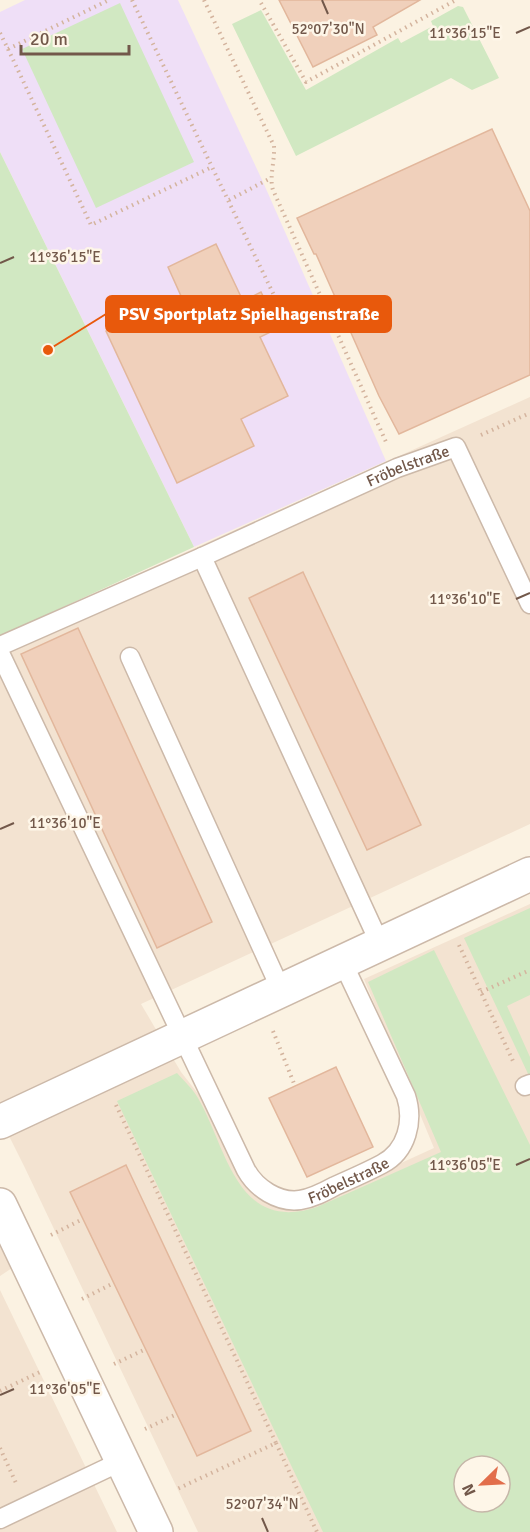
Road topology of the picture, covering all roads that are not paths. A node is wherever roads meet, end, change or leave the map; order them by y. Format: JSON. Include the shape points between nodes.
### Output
{"nodes":[{"id":1,"x":202,"y":557,"type":"junction"},
{"id":2,"x":530,"y":604,"type":"edge"},
{"id":3,"x":0,"y":646,"type":"edge"},
{"id":4,"x":0,"y":653,"type":"edge"},
{"id":5,"x":130,"y":657,"type":"dead end"},
{"id":6,"x":530,"y":874,"type":"edge"},
{"id":7,"x":380,"y":944,"type":"junction"},
{"id":8,"x":342,"y":961,"type":"junction"},
{"id":9,"x":281,"y":990,"type":"junction"},
{"id":10,"x":182,"y":1036,"type":"junction"},
{"id":11,"x":0,"y":1122,"type":"edge"},
{"id":12,"x":0,"y":1205,"type":"edge"},
{"id":13,"x":122,"y":1461,"type":"junction"},
{"id":14,"x":0,"y":1519,"type":"edge"},
{"id":15,"x":150,"y":1519,"type":"edge"}],
"edges":[{"from":1,"to":2,"type":"lane","name":"Fröbelstraße","via":[[397,468],[456,447]]},
{"from":1,"to":3,"type":"lane","name":"Fröbelstraße"},
{"from":1,"to":7,"type":"lane"},
{"from":4,"to":10,"type":"lane","name":"Fröbelstraße"},
{"from":5,"to":9,"type":"lane"},
{"from":6,"to":7,"type":"street"},
{"from":7,"to":8,"type":"street"},
{"from":8,"to":9,"type":"street"},
{"from":8,"to":10,"type":"lane","name":"Fröbelstraße","via":[[406,1096],[408,1124],[403,1143],[391,1159],[324,1192],[305,1199],[286,1199],[268,1192],[252,1179]]},
{"from":9,"to":10,"type":"street"},
{"from":10,"to":11,"type":"street"},
{"from":12,"to":13,"type":"street"},
{"from":13,"to":14,"type":"lane"},
{"from":13,"to":15,"type":"street"}]}
